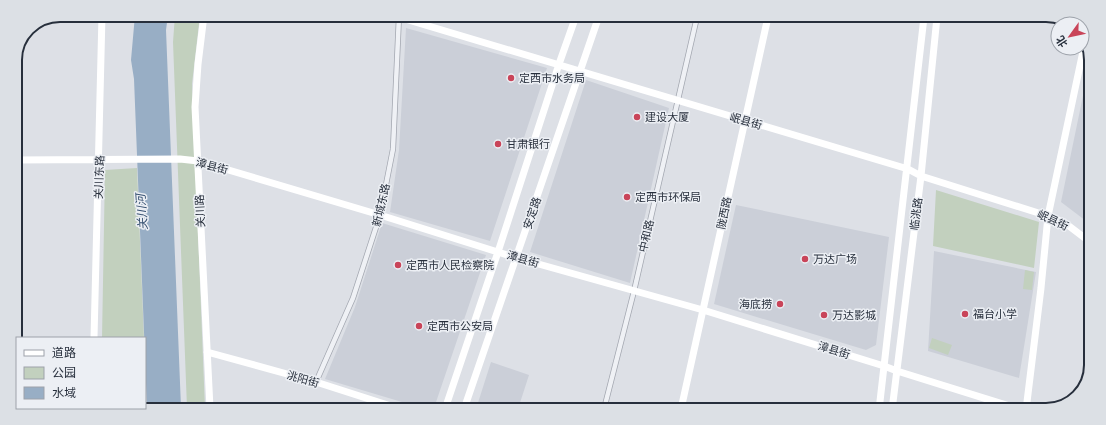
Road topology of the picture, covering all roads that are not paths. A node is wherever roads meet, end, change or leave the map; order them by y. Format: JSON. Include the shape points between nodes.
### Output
{"nodes":[{"id":1,"x":102,"y":22,"type":"edge"},
{"id":2,"x":203,"y":22,"type":"edge"},
{"id":3,"x":398,"y":22,"type":"edge"},
{"id":4,"x":418,"y":22,"type":"edge"},
{"id":5,"x":574,"y":22,"type":"edge"},
{"id":6,"x":597,"y":22,"type":"edge"},
{"id":7,"x":696,"y":22,"type":"edge"},
{"id":8,"x":767,"y":22,"type":"edge"},
{"id":9,"x":923,"y":22,"type":"edge"},
{"id":10,"x":936,"y":22,"type":"edge"},
{"id":11,"x":1082,"y":56,"type":"edge"},
{"id":12,"x":559,"y":64,"type":"junction"},
{"id":13,"x":581,"y":71,"type":"junction"},
{"id":14,"x":678,"y":101,"type":"junction"},
{"id":15,"x":744,"y":120,"type":"junction"},
{"id":16,"x":99,"y":159,"type":"junction"},
{"id":17,"x":22,"y":160,"type":"edge"},
{"id":18,"x":198,"y":161,"type":"junction"},
{"id":19,"x":908,"y":169,"type":"junction"},
{"id":20,"x":920,"y":176,"type":"junction"},
{"id":21,"x":380,"y":215,"type":"junction"},
{"id":22,"x":1048,"y":216,"type":"junction"},
{"id":23,"x":1084,"y":238,"type":"edge"},
{"id":24,"x":498,"y":252,"type":"junction"},
{"id":25,"x":517,"y":258,"type":"junction"},
{"id":26,"x":634,"y":291,"type":"junction"},
{"id":27,"x":703,"y":310,"type":"junction"},
{"id":28,"x":94,"y":337,"type":"edge"},
{"id":29,"x":207,"y":352,"type":"junction"},
{"id":30,"x":884,"y":366,"type":"junction"},
{"id":31,"x":896,"y":371,"type":"junction"},
{"id":32,"x":316,"y":382,"type":"junction"},
{"id":33,"x":210,"y":403,"type":"edge"},
{"id":34,"x":381,"y":403,"type":"edge"},
{"id":35,"x":447,"y":403,"type":"edge"},
{"id":36,"x":466,"y":403,"type":"edge"},
{"id":37,"x":606,"y":403,"type":"edge"},
{"id":38,"x":682,"y":403,"type":"edge"},
{"id":39,"x":880,"y":403,"type":"edge"},
{"id":40,"x":893,"y":403,"type":"edge"},
{"id":41,"x":999,"y":403,"type":"edge"},
{"id":42,"x":1027,"y":403,"type":"edge"}],
"edges":[{"from":1,"to":16,"type":"street","name":"关川东路"},
{"from":2,"to":18,"type":"street","name":"关川路","via":[[195,107]]},
{"from":3,"to":21,"type":"street","name":"新城东路","via":[[393,149]]},
{"from":4,"to":12,"type":"street","name":"岷县街"},
{"from":5,"to":12,"type":"street","name":"安定路"},
{"from":6,"to":13,"type":"street","name":"安定路"},
{"from":7,"to":14,"type":"street","name":"中和路"},
{"from":8,"to":15,"type":"street","name":"陇西路"},
{"from":9,"to":19,"type":"street","name":"临洮路"},
{"from":10,"to":20,"type":"street","name":"临洮路"},
{"from":11,"to":22,"type":"street"},
{"from":12,"to":13,"type":"street","name":"岷县街"},
{"from":12,"to":24,"type":"street","name":"安定路"},
{"from":13,"to":14,"type":"street","name":"岷县街"},
{"from":13,"to":25,"type":"street","name":"安定路"},
{"from":14,"to":15,"type":"street","name":"岷县街"},
{"from":14,"to":26,"type":"street","name":"中和路"},
{"from":15,"to":19,"type":"street","name":"岷县街"},
{"from":15,"to":27,"type":"street","name":"陇西路"},
{"from":16,"to":17,"type":"street","name":"漳县街"},
{"from":16,"to":18,"type":"street","name":"漳县街"},
{"from":16,"to":28,"type":"street","name":"关川东路"},
{"from":18,"to":21,"type":"street","name":"漳县街"},
{"from":18,"to":29,"type":"street","name":"关川路"},
{"from":19,"to":20,"type":"street","name":"岷县街"},
{"from":19,"to":30,"type":"street","name":"临洮路"},
{"from":20,"to":22,"type":"street","name":"岷县街"},
{"from":20,"to":31,"type":"street","name":"临洮路"},
{"from":21,"to":24,"type":"street","name":"漳县街"},
{"from":21,"to":32,"type":"street","name":"新城东路","via":[[353,298]]},
{"from":22,"to":23,"type":"street","name":"岷县街"},
{"from":22,"to":42,"type":"street"},
{"from":24,"to":25,"type":"street","name":"漳县街"},
{"from":24,"to":35,"type":"street","name":"安定路"},
{"from":25,"to":26,"type":"street","name":"漳县街"},
{"from":25,"to":36,"type":"street","name":"安定路"},
{"from":26,"to":27,"type":"street","name":"漳县街"},
{"from":26,"to":37,"type":"street","name":"中和路"},
{"from":27,"to":30,"type":"street","name":"漳县街"},
{"from":27,"to":38,"type":"street","name":"陇西路"},
{"from":29,"to":32,"type":"street","name":"洮阳街"},
{"from":29,"to":33,"type":"street","name":"关川路"},
{"from":30,"to":31,"type":"street","name":"漳县街"},
{"from":30,"to":39,"type":"street","name":"临洮路"},
{"from":31,"to":40,"type":"street","name":"临洮路"},
{"from":31,"to":41,"type":"street","name":"漳县街"},
{"from":32,"to":34,"type":"street","name":"洮阳街"}]}
